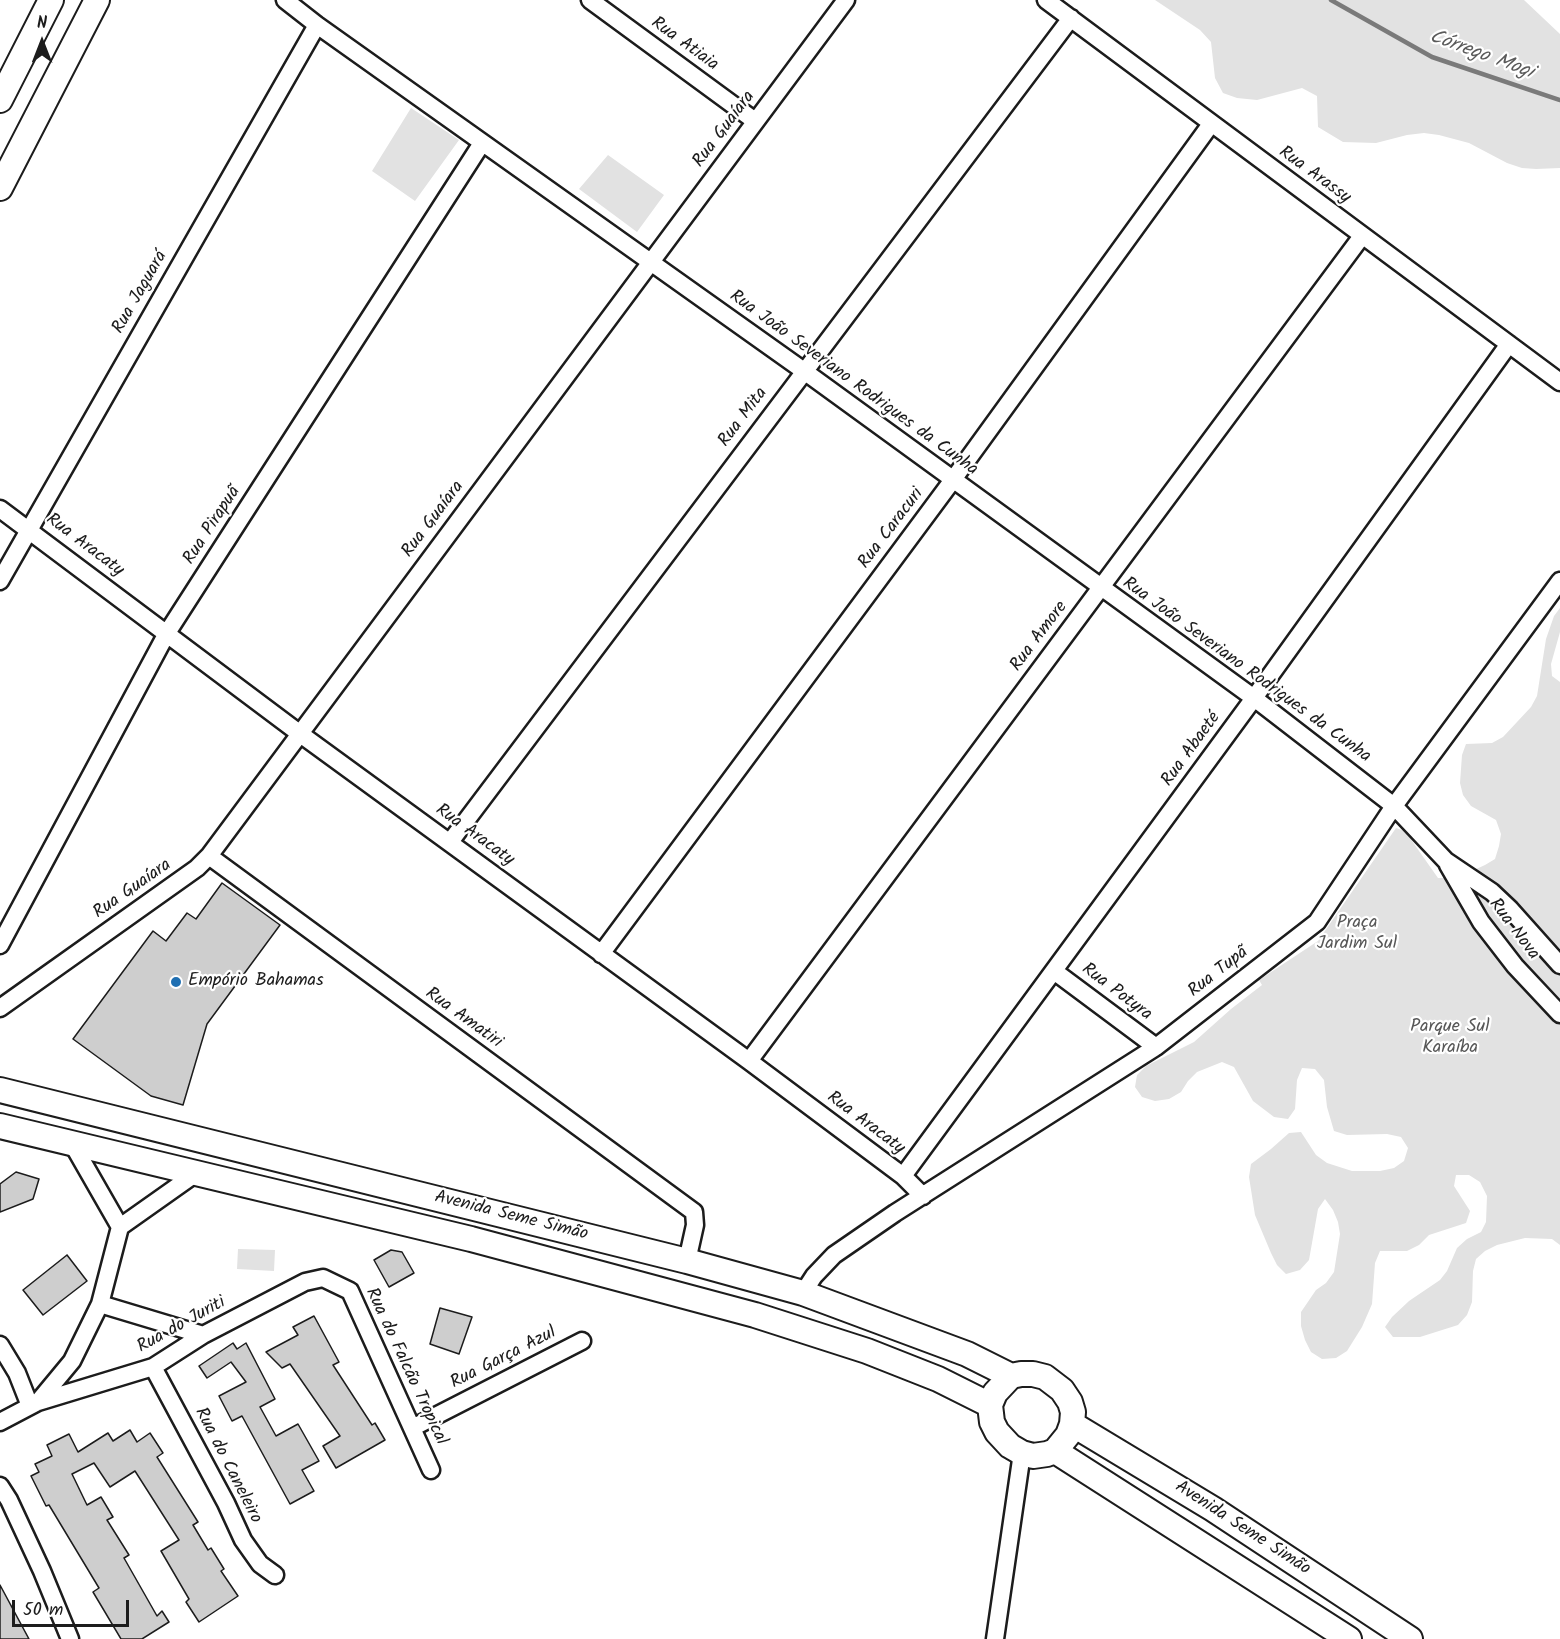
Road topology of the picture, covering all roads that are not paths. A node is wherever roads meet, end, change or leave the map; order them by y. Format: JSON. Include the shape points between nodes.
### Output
{"nodes":[{"id":1,"x":51,"y":0,"type":"edge"},
{"id":2,"x":97,"y":0,"type":"edge"},
{"id":3,"x":285,"y":0,"type":"edge"},
{"id":4,"x":590,"y":0,"type":"edge"},
{"id":5,"x":846,"y":0,"type":"edge"},
{"id":6,"x":1046,"y":0,"type":"edge"},
{"id":7,"x":1071,"y":18,"type":"junction"},
{"id":8,"x":317,"y":25,"type":"junction"},
{"id":9,"x":0,"y":100,"type":"edge"},
{"id":10,"x":755,"y":122,"type":"junction"},
{"id":11,"x":1211,"y":124,"type":"junction"},
{"id":12,"x":482,"y":143,"type":"junction"},
{"id":13,"x":0,"y":188,"type":"edge"},
{"id":14,"x":1362,"y":236,"type":"junction"},
{"id":15,"x":650,"y":262,"type":"junction"},
{"id":16,"x":1509,"y":344,"type":"junction"},
{"id":17,"x":804,"y":371,"type":"junction"},
{"id":18,"x":1560,"y":382,"type":"edge"},
{"id":19,"x":952,"y":481,"type":"junction"},
{"id":20,"x":0,"y":509,"type":"edge"},
{"id":21,"x":28,"y":529,"type":"junction"},
{"id":22,"x":0,"y":581,"type":"edge"},
{"id":23,"x":1560,"y":581,"type":"edge"},
{"id":24,"x":1101,"y":588,"type":"junction"},
{"id":25,"x":167,"y":633,"type":"junction"},
{"id":26,"x":1254,"y":698,"type":"junction"},
{"id":27,"x":299,"y":733,"type":"junction"},
{"id":28,"x":1394,"y":806,"type":"junction"},
{"id":29,"x":450,"y":842,"type":"junction"},
{"id":30,"x":209,"y":856,"type":"junction"},
{"id":31,"x":1446,"y":861,"type":"junction"},
{"id":32,"x":0,"y":945,"type":"edge"},
{"id":33,"x":601,"y":954,"type":"junction"},
{"id":34,"x":1560,"y":965,"type":"edge"},
{"id":35,"x":1054,"y":971,"type":"junction"},
{"id":36,"x":0,"y":1008,"type":"edge"},
{"id":37,"x":1560,"y":1014,"type":"edge"},
{"id":38,"x":1156,"y":1047,"type":"junction"},
{"id":39,"x":749,"y":1061,"type":"junction"},
{"id":40,"x":0,"y":1090,"type":"edge"},
{"id":41,"x":0,"y":1098,"type":"edge"},
{"id":42,"x":40,"y":1101,"type":"junction"},
{"id":43,"x":0,"y":1126,"type":"edge"},
{"id":44,"x":73,"y":1145,"type":"junction"},
{"id":45,"x":195,"y":1174,"type":"junction"},
{"id":46,"x":903,"y":1176,"type":"junction"},
{"id":47,"x":413,"y":1193,"type":"junction"},
{"id":48,"x":923,"y":1196,"type":"junction"},
{"id":49,"x":358,"y":1213,"type":"junction"},
{"id":50,"x":120,"y":1227,"type":"junction"},
{"id":51,"x":687,"y":1261,"type":"junction"},
{"id":52,"x":305,"y":1282,"type":"joint"},
{"id":53,"x":803,"y":1293,"type":"junction"},
{"id":54,"x":100,"y":1304,"type":"junction"},
{"id":55,"x":203,"y":1335,"type":"junction"},
{"id":56,"x":582,"y":1341,"type":"dead end"},
{"id":57,"x":0,"y":1345,"type":"edge"},
{"id":58,"x":72,"y":1361,"type":"junction"},
{"id":59,"x":153,"y":1367,"type":"junction"},
{"id":60,"x":1011,"y":1376,"type":"junction"},
{"id":61,"x":85,"y":1388,"type":"junction"},
{"id":62,"x":34,"y":1404,"type":"junction"},
{"id":63,"x":990,"y":1405,"type":"junction"},
{"id":64,"x":0,"y":1422,"type":"edge"},
{"id":65,"x":1072,"y":1424,"type":"junction"},
{"id":66,"x":412,"y":1428,"type":"junction"},
{"id":67,"x":1054,"y":1451,"type":"junction"},
{"id":68,"x":1022,"y":1453,"type":"junction"},
{"id":69,"x":431,"y":1470,"type":"dead end"},
{"id":70,"x":0,"y":1486,"type":"edge"},
{"id":71,"x":275,"y":1575,"type":"dead end"},
{"id":72,"x":70,"y":1639,"type":"edge"},
{"id":73,"x":995,"y":1639,"type":"edge"},
{"id":74,"x":1349,"y":1639,"type":"edge"},
{"id":75,"x":1410,"y":1639,"type":"edge"}],
"edges":[{"from":1,"to":9,"type":"main road"},
{"from":2,"to":13,"type":"main road"},
{"from":3,"to":8,"type":"street","name":"Rua João Severiano Rodrigues da Cunha"},
{"from":4,"to":10,"type":"street","name":"Rua Atiaia"},
{"from":5,"to":10,"type":"street","name":"Rua Guaíara"},
{"from":6,"to":7,"type":"street","name":"Rua Arassy"},
{"from":7,"to":11,"type":"street","name":"Rua Arassy"},
{"from":7,"to":17,"type":"street","name":"Rua Mita"},
{"from":8,"to":12,"type":"street","name":"Rua João Severiano Rodrigues da Cunha"},
{"from":8,"to":21,"type":"street","name":"Rua Jaguará"},
{"from":10,"to":15,"type":"street","name":"Rua Guaíara"},
{"from":11,"to":14,"type":"street","name":"Rua Arassy"},
{"from":11,"to":19,"type":"street","name":"Rua Caracuri"},
{"from":12,"to":15,"type":"street","name":"Rua João Severiano Rodrigues da Cunha"},
{"from":12,"to":25,"type":"street","name":"Rua Pirapuã"},
{"from":14,"to":16,"type":"street","name":"Rua Arassy"},
{"from":14,"to":24,"type":"street","name":"Rua Amore"},
{"from":15,"to":17,"type":"street","name":"Rua João Severiano Rodrigues da Cunha"},
{"from":15,"to":27,"type":"street","name":"Rua Guaíara"},
{"from":16,"to":18,"type":"street","name":"Rua Arassy"},
{"from":16,"to":26,"type":"street","name":"Rua Abaeté"},
{"from":17,"to":19,"type":"street","name":"Rua João Severiano Rodrigues da Cunha"},
{"from":17,"to":29,"type":"street","name":"Rua Mita"},
{"from":19,"to":24,"type":"street","name":"Rua João Severiano Rodrigues da Cunha"},
{"from":19,"to":33,"type":"street","name":"Rua Caracuri"},
{"from":20,"to":21,"type":"street","name":"Rua Aracaty"},
{"from":21,"to":22,"type":"street","name":"Rua Jaguará"},
{"from":21,"to":25,"type":"street","name":"Rua Aracaty"},
{"from":23,"to":28,"type":"street","name":"Rua Tupã"},
{"from":24,"to":26,"type":"street","name":"Rua João Severiano Rodrigues da Cunha"},
{"from":24,"to":39,"type":"street","name":"Rua Amore"},
{"from":25,"to":27,"type":"street","name":"Rua Aracaty"},
{"from":25,"to":32,"type":"street","name":"Rua Pirapuã"},
{"from":26,"to":28,"type":"street","name":"Rua João Severiano Rodrigues da Cunha"},
{"from":26,"to":35,"type":"street","name":"Rua Abaeté"},
{"from":27,"to":29,"type":"street","name":"Rua Aracaty"},
{"from":27,"to":30,"type":"street","name":"Rua Guaíara"},
{"from":28,"to":31,"type":"street","name":"Rua Nova"},
{"from":28,"to":38,"type":"street","name":"Rua Tupã","via":[[1317,922]]},
{"from":29,"to":33,"type":"street","name":"Rua Aracaty"},
{"from":30,"to":36,"type":"street","name":"Rua Guaíara"},
{"from":30,"to":51,"type":"street","name":"Rua Amatiri","via":[[694,1212]]},
{"from":31,"to":34,"type":"street","name":"Rua Nova","via":[[1492,892]]},
{"from":31,"to":37,"type":"street","name":"Rua Nova","via":[[1481,922]]},
{"from":33,"to":39,"type":"street","name":"Rua Aracaty"},
{"from":35,"to":38,"type":"street","name":"Rua Potyra"},
{"from":35,"to":46,"type":"street","name":"Rua Abaeté"},
{"from":38,"to":48,"type":"street","name":"Rua Tupã"},
{"from":39,"to":46,"type":"street","name":"Rua Aracaty"},
{"from":40,"to":42,"type":"main road","name":"Avenida Seme Simão"},
{"from":41,"to":42,"type":"main road"},
{"from":42,"to":47,"type":"main road","name":"Avenida Seme Simão"},
{"from":43,"to":44,"type":"main road","name":"Avenida Seme Simão"},
{"from":44,"to":45,"type":"main road","name":"Avenida Seme Simão"},
{"from":44,"to":50,"type":"street"},
{"from":45,"to":49,"type":"main road","name":"Avenida Seme Simão"},
{"from":45,"to":50,"type":"street"},
{"from":46,"to":48,"type":"street","name":"Rua Aracaty"},
{"from":47,"to":49,"type":"main road","via":[[404,1212]]},
{"from":47,"to":51,"type":"main road","name":"Avenida Seme Simão"},
{"from":48,"to":53,"type":"street","name":"Rua Tupã","via":[[834,1255]]},
{"from":49,"to":63,"type":"main road","name":"Avenida Seme Simão","via":[[755,1315],[867,1351]]},
{"from":50,"to":54,"type":"street"},
{"from":51,"to":53,"type":"main road","name":"Avenida Seme Simão"},
{"from":52,"to":55,"type":"street","name":"Rua do Juriti"},
{"from":52,"to":66,"type":"street","name":"Rua do Falcão Tropical","via":[[322,1278],[350,1291]]},
{"from":53,"to":60,"type":"main road","name":"Avenida Seme Simão","via":[[967,1354]]},
{"from":54,"to":55,"type":"street"},
{"from":54,"to":58,"type":"street"},
{"from":55,"to":59,"type":"street","name":"Rua do Juriti"},
{"from":56,"to":66,"type":"street","name":"Rua Garça Azul"},
{"from":57,"to":62,"type":"street"},
{"from":58,"to":61,"type":"street"},
{"from":58,"to":62,"type":"street"},
{"from":59,"to":61,"type":"street","name":"Rua do Juriti"},
{"from":59,"to":71,"type":"street","name":"Rua do Caneleiro","via":[[243,1540],[260,1564]]},
{"from":60,"to":63,"type":"main road"},
{"from":60,"to":65,"type":"main road","via":[[1045,1377],[1062,1390],[1073,1412]]},
{"from":61,"to":62,"type":"street","name":"Rua do Juriti"},
{"from":62,"to":64,"type":"street"},
{"from":63,"to":68,"type":"main road","via":[[997,1432]]},
{"from":65,"to":67,"type":"main road"},
{"from":65,"to":75,"type":"main road","name":"Avenida Seme Simão","via":[[1213,1509]]},
{"from":66,"to":69,"type":"street","name":"Rua do Falcão Tropical"},
{"from":67,"to":68,"type":"main road","via":[[1041,1456]]},
{"from":67,"to":74,"type":"main road","name":"Avenida Seme Simão"},
{"from":68,"to":73,"type":"street"},
{"from":70,"to":72,"type":"street"}]}
